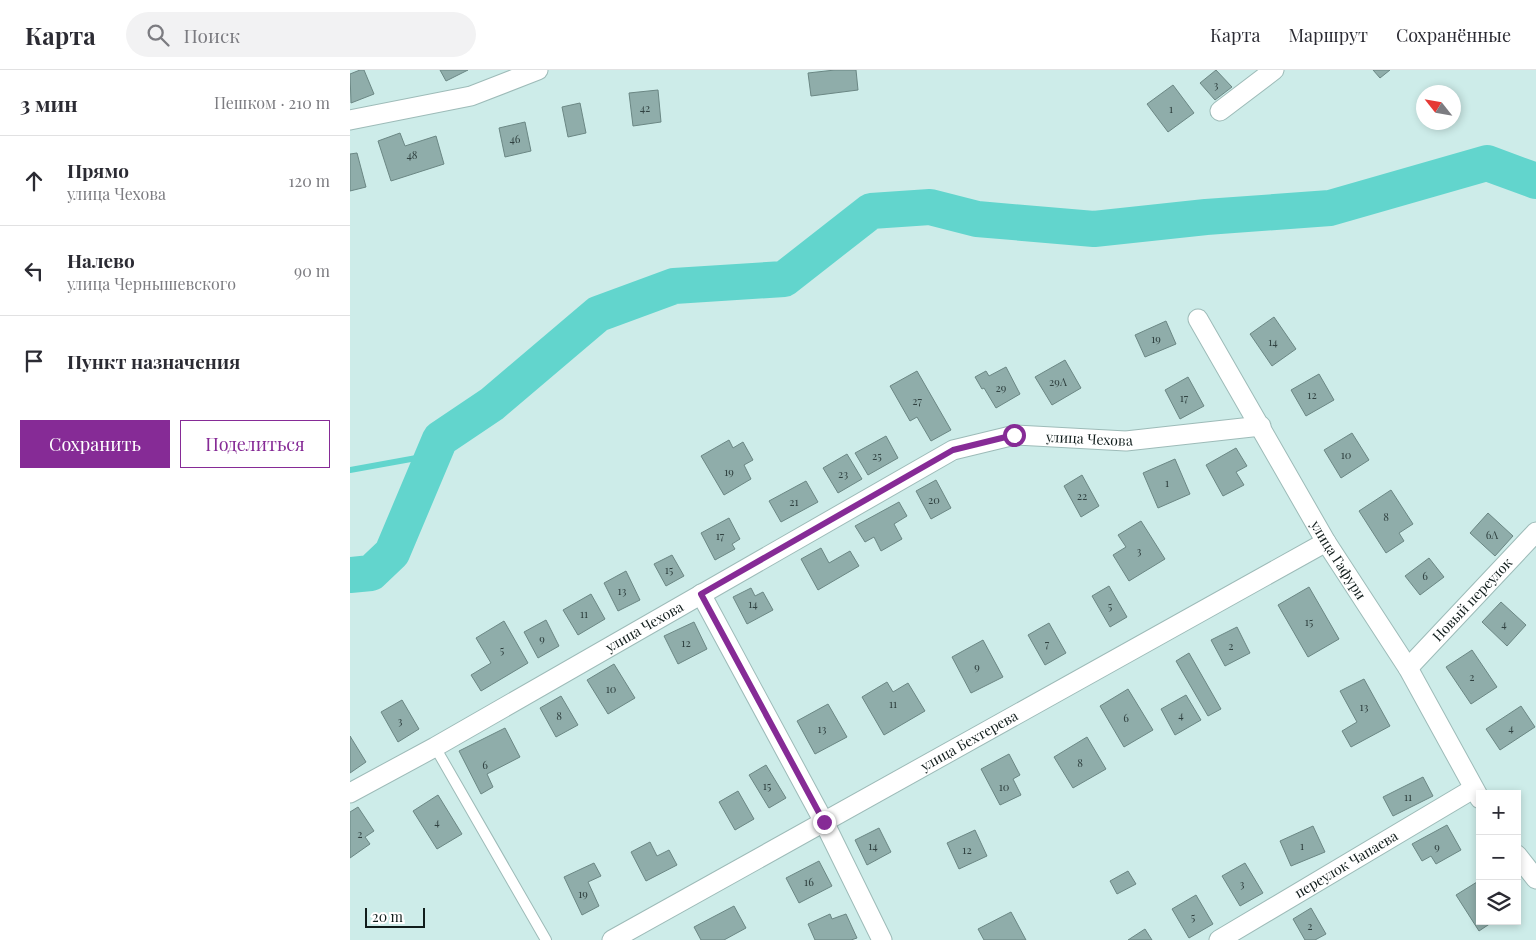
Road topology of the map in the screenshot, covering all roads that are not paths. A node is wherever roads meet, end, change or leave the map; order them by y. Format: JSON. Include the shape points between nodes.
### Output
{"nodes":[{"id":1,"x":538,"y":70,"type":"edge"},
{"id":2,"x":1274,"y":70,"type":"edge"},
{"id":3,"x":1220,"y":111,"type":"dead end"},
{"id":4,"x":350,"y":120,"type":"edge"},
{"id":5,"x":1198,"y":319,"type":"dead end"},
{"id":6,"x":1261,"y":426,"type":"junction"},
{"id":7,"x":1536,"y":532,"type":"edge"},
{"id":8,"x":1326,"y":542,"type":"junction"},
{"id":9,"x":701,"y":594,"type":"junction"},
{"id":10,"x":1408,"y":668,"type":"junction"},
{"id":11,"x":435,"y":747,"type":"junction"},
{"id":12,"x":350,"y":793,"type":"edge"},
{"id":13,"x":1476,"y":794,"type":"edge"},
{"id":14,"x":824,"y":822,"type":"junction"},
{"id":15,"x":1521,"y":860,"type":"edge"},
{"id":16,"x":1536,"y":880,"type":"edge"},
{"id":17,"x":546,"y":940,"type":"edge"},
{"id":18,"x":612,"y":940,"type":"edge"},
{"id":19,"x":882,"y":940,"type":"edge"},
{"id":20,"x":1219,"y":940,"type":"edge"}],
"edges":[{"from":1,"to":4,"type":"street","via":[[471,96]]},
{"from":2,"to":3,"type":"street"},
{"from":5,"to":6,"type":"street","name":"улица Гафури"},
{"from":6,"to":8,"type":"street","name":"улица Гафури"},
{"from":6,"to":9,"type":"street","name":"улица Чехова","via":[[1126,441],[1014,435],[953,450]]},
{"from":7,"to":10,"type":"street","name":"Новый переулок"},
{"from":8,"to":10,"type":"street","name":"улица Гафури"},
{"from":8,"to":14,"type":"street","name":"улица Бехтерева"},
{"from":9,"to":11,"type":"street","name":"улица Чехова"},
{"from":9,"to":14,"type":"street"},
{"from":10,"to":13,"type":"street","name":"улица Гафури"},
{"from":11,"to":12,"type":"street","name":"улица Чехова"},
{"from":11,"to":17,"type":"lane"},
{"from":13,"to":20,"type":"street","name":"переулок Чапаева"},
{"from":14,"to":18,"type":"street","name":"улица Бехтерева"},
{"from":14,"to":19,"type":"street"},
{"from":15,"to":16,"type":"street"}]}
